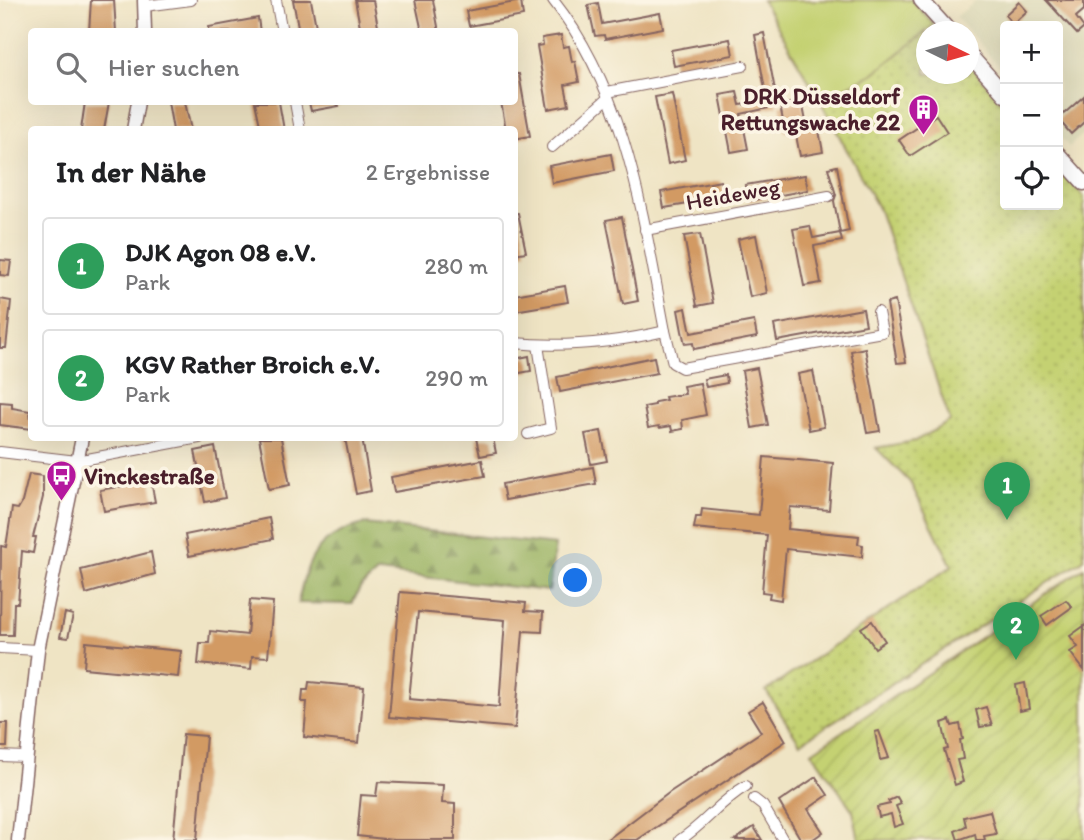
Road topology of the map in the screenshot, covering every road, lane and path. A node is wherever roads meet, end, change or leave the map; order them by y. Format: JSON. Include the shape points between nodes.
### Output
{"nodes":[{"id":1,"x":191,"y":0,"type":"edge"},
{"id":2,"x":276,"y":0,"type":"edge"},
{"id":3,"x":552,"y":0,"type":"edge"},
{"id":4,"x":921,"y":0,"type":"edge"},
{"id":5,"x":144,"y":3,"type":"edge"},
{"id":6,"x":940,"y":21,"type":"edge"},
{"id":7,"x":145,"y":28,"type":"edge"},
{"id":8,"x":281,"y":28,"type":"edge"},
{"id":9,"x":979,"y":65,"type":"edge"},
{"id":10,"x":743,"y":66,"type":"dead end"},
{"id":11,"x":1000,"y":89,"type":"edge"},
{"id":12,"x":608,"y":95,"type":"junction"},
{"id":13,"x":137,"y":105,"type":"edge"},
{"id":14,"x":296,"y":105,"type":"edge"},
{"id":15,"x":134,"y":126,"type":"edge"},
{"id":16,"x":299,"y":126,"type":"edge"},
{"id":17,"x":552,"y":147,"type":"dead end"},
{"id":18,"x":1063,"y":160,"type":"edge"},
{"id":19,"x":1084,"y":183,"type":"edge"},
{"id":20,"x":829,"y":196,"type":"dead end"},
{"id":21,"x":645,"y":230,"type":"junction"},
{"id":22,"x":878,"y":312,"type":"dead end"},
{"id":23,"x":665,"y":331,"type":"junction"},
{"id":24,"x":518,"y":343,"type":"edge"},
{"id":25,"x":538,"y":345,"type":"junction"},
{"id":26,"x":528,"y":434,"type":"dead end"},
{"id":27,"x":81,"y":441,"type":"edge"},
{"id":28,"x":183,"y":441,"type":"edge"},
{"id":29,"x":0,"y":452,"type":"edge"},
{"id":30,"x":78,"y":461,"type":"junction"},
{"id":31,"x":0,"y":648,"type":"edge"},
{"id":32,"x":38,"y":650,"type":"junction"},
{"id":33,"x":0,"y":756,"type":"edge"},
{"id":34,"x":25,"y":757,"type":"junction"},
{"id":35,"x":746,"y":786,"type":"dead end"},
{"id":36,"x":754,"y":799,"type":"dead end"},
{"id":37,"x":18,"y":840,"type":"edge"},
{"id":38,"x":680,"y":840,"type":"edge"},
{"id":39,"x":783,"y":840,"type":"edge"}],
"edges":[{"from":1,"to":5,"type":"street"},
{"from":2,"to":8,"type":"street"},
{"from":3,"to":12,"type":"street","via":[[576,29]]},
{"from":4,"to":6,"type":"main road"},
{"from":5,"to":7,"type":"street"},
{"from":9,"to":11,"type":"main road"},
{"from":10,"to":12,"type":"street"},
{"from":12,"to":17,"type":"street"},
{"from":12,"to":21,"type":"street"},
{"from":13,"to":15,"type":"street"},
{"from":14,"to":16,"type":"street"},
{"from":18,"to":19,"type":"main road"},
{"from":20,"to":21,"type":"street","name":"Heideweg"},
{"from":21,"to":23,"type":"street"},
{"from":22,"to":23,"type":"street","via":[[881,332],[682,368],[673,363]]},
{"from":23,"to":25,"type":"street","via":[[617,342]]},
{"from":24,"to":25,"type":"street"},
{"from":25,"to":26,"type":"street","via":[[551,428]]},
{"from":27,"to":30,"type":"street"},
{"from":28,"to":30,"type":"street"},
{"from":29,"to":30,"type":"street"},
{"from":30,"to":32,"type":"street"},
{"from":31,"to":32,"type":"street"},
{"from":32,"to":34,"type":"street"},
{"from":33,"to":34,"type":"street"},
{"from":34,"to":37,"type":"street"},
{"from":35,"to":38,"type":"street"},
{"from":36,"to":39,"type":"street"}]}
